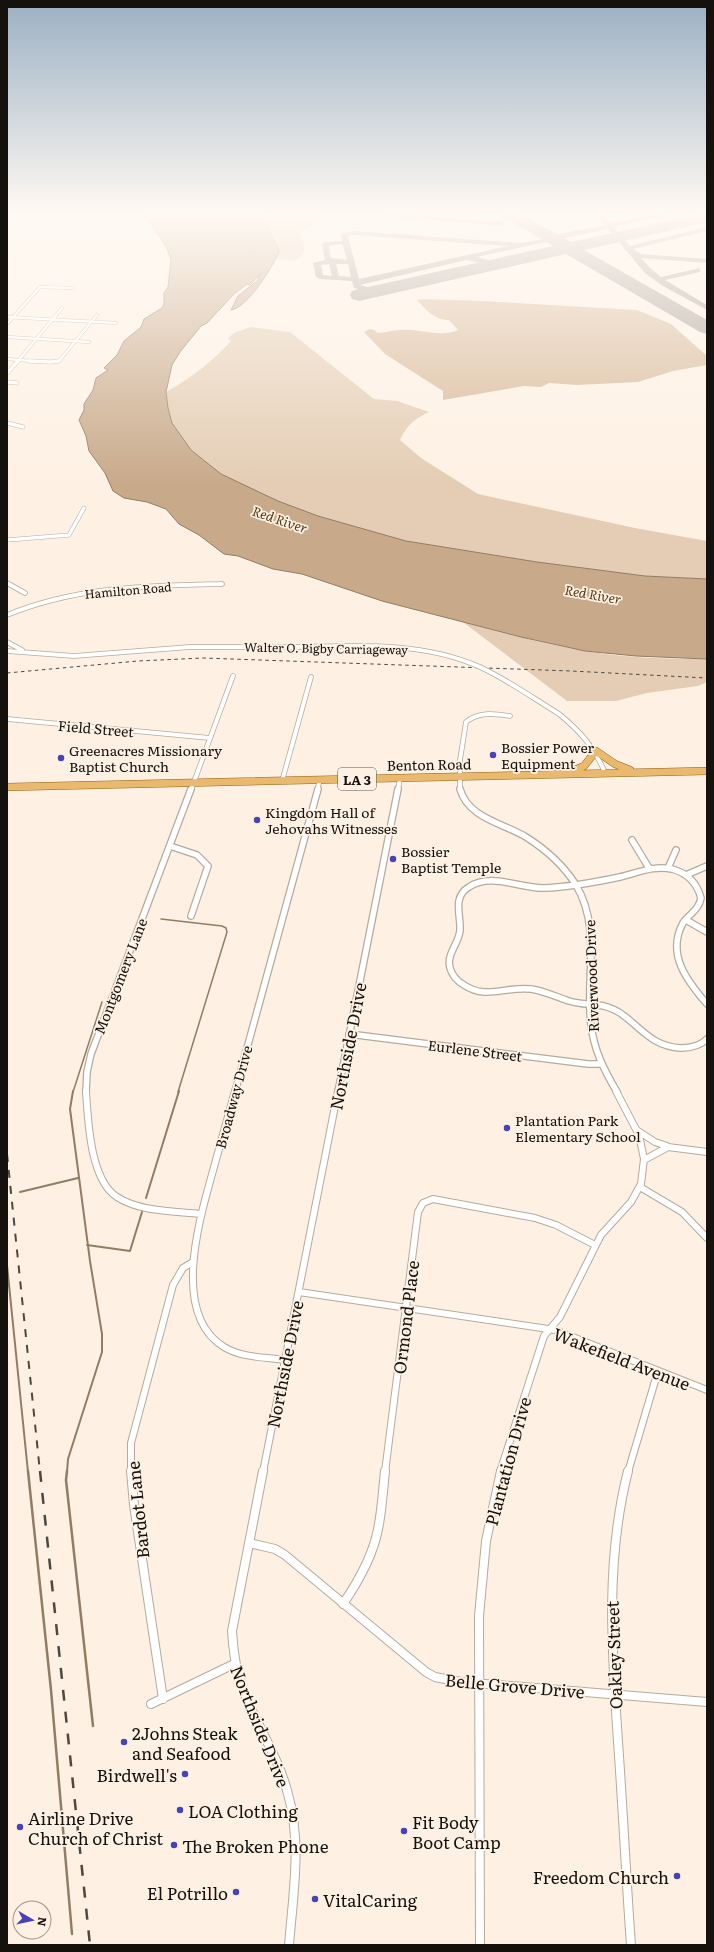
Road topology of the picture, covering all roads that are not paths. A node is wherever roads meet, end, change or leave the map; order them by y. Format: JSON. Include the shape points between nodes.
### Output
{"nodes":[{"id":1,"x":27,"y":302,"type":"edge"},
{"id":2,"x":62,"y":308,"type":"dead end"},
{"id":3,"x":97,"y":315,"type":"dead end"},
{"id":4,"x":7,"y":317,"type":"edge"},
{"id":5,"x":14,"y":317,"type":"junction"},
{"id":6,"x":52,"y":319,"type":"junction"},
{"id":7,"x":91,"y":322,"type":"junction"},
{"id":8,"x":116,"y":323,"type":"dead end"},
{"id":9,"x":7,"y":324,"type":"edge"},
{"id":10,"x":7,"y":337,"type":"edge"},
{"id":11,"x":36,"y":339,"type":"junction"},
{"id":12,"x":75,"y":341,"type":"junction"},
{"id":13,"x":89,"y":342,"type":"dead end"},
{"id":14,"x":7,"y":359,"type":"edge"},
{"id":15,"x":18,"y":360,"type":"junction"},
{"id":16,"x":7,"y":373,"type":"edge"},
{"id":17,"x":7,"y":382,"type":"edge"},
{"id":18,"x":17,"y":383,"type":"dead end"},
{"id":19,"x":7,"y":423,"type":"edge"},
{"id":20,"x":23,"y":426,"type":"dead end"},
{"id":21,"x":84,"y":508,"type":"dead end"},
{"id":22,"x":7,"y":540,"type":"edge"},
{"id":23,"x":7,"y":584,"type":"edge"},
{"id":24,"x":222,"y":584,"type":"dead end"},
{"id":25,"x":25,"y":593,"type":"dead end"},
{"id":26,"x":12,"y":613,"type":"junction"},
{"id":27,"x":7,"y":615,"type":"edge"},
{"id":28,"x":7,"y":620,"type":"edge"},
{"id":29,"x":7,"y":642,"type":"edge"},
{"id":30,"x":7,"y":651,"type":"edge"},
{"id":31,"x":26,"y":652,"type":"junction"},
{"id":32,"x":233,"y":676,"type":"dead end"},
{"id":33,"x":311,"y":677,"type":"dead end"},
{"id":34,"x":510,"y":716,"type":"dead end"},
{"id":35,"x":7,"y":719,"type":"edge"},
{"id":36,"x":210,"y":738,"type":"junction"},
{"id":37,"x":596,"y":751,"type":"junction"},
{"id":38,"x":707,"y":770,"type":"edge"},
{"id":39,"x":639,"y":772,"type":"junction"},
{"id":40,"x":606,"y":773,"type":"junction"},
{"id":41,"x":565,"y":774,"type":"junction"},
{"id":42,"x":458,"y":776,"type":"junction"},
{"id":43,"x":400,"y":778,"type":"junction"},
{"id":44,"x":320,"y":780,"type":"junction"},
{"id":45,"x":282,"y":781,"type":"junction"},
{"id":46,"x":192,"y":783,"type":"junction"},
{"id":47,"x":7,"y":787,"type":"edge"},
{"id":48,"x":632,"y":840,"type":"dead end"},
{"id":49,"x":170,"y":846,"type":"junction"},
{"id":50,"x":676,"y":850,"type":"dead end"},
{"id":51,"x":707,"y":866,"type":"edge"},
{"id":52,"x":649,"y":868,"type":"junction"},
{"id":53,"x":668,"y":868,"type":"junction"},
{"id":54,"x":686,"y":875,"type":"junction"},
{"id":55,"x":574,"y":884,"type":"junction"},
{"id":56,"x":701,"y":895,"type":"junction"},
{"id":57,"x":707,"y":895,"type":"edge"},
{"id":58,"x":191,"y":916,"type":"dead end"},
{"id":59,"x":686,"y":920,"type":"junction"},
{"id":60,"x":707,"y":932,"type":"edge"},
{"id":61,"x":590,"y":1004,"type":"junction"},
{"id":62,"x":707,"y":1004,"type":"edge"},
{"id":63,"x":350,"y":1034,"type":"junction"},
{"id":64,"x":707,"y":1039,"type":"edge"},
{"id":65,"x":601,"y":1064,"type":"junction"},
{"id":66,"x":638,"y":1130,"type":"junction"},
{"id":67,"x":668,"y":1147,"type":"junction"},
{"id":68,"x":707,"y":1152,"type":"edge"},
{"id":69,"x":644,"y":1160,"type":"junction"},
{"id":70,"x":640,"y":1187,"type":"junction"},
{"id":71,"x":201,"y":1214,"type":"junction"},
{"id":72,"x":707,"y":1238,"type":"edge"},
{"id":73,"x":595,"y":1245,"type":"junction"},
{"id":74,"x":193,"y":1262,"type":"junction"},
{"id":75,"x":299,"y":1292,"type":"junction"},
{"id":76,"x":407,"y":1308,"type":"junction"},
{"id":77,"x":550,"y":1329,"type":"junction"},
{"id":78,"x":286,"y":1360,"type":"junction"},
{"id":79,"x":658,"y":1371,"type":"junction"},
{"id":80,"x":707,"y":1390,"type":"edge"},
{"id":81,"x":249,"y":1543,"type":"junction"},
{"id":82,"x":343,"y":1604,"type":"junction"},
{"id":83,"x":234,"y":1664,"type":"junction"},
{"id":84,"x":479,"y":1684,"type":"junction"},
{"id":85,"x":614,"y":1694,"type":"junction"},
{"id":86,"x":163,"y":1699,"type":"junction"},
{"id":87,"x":707,"y":1702,"type":"edge"},
{"id":88,"x":151,"y":1704,"type":"dead end"},
{"id":89,"x":289,"y":1945,"type":"edge"},
{"id":90,"x":480,"y":1945,"type":"edge"},
{"id":91,"x":631,"y":1945,"type":"edge"}],
"edges":[{"from":1,"to":5,"type":"street"},
{"from":2,"to":6,"type":"street"},
{"from":3,"to":7,"type":"street"},
{"from":4,"to":5,"type":"street"},
{"from":5,"to":6,"type":"street"},
{"from":5,"to":9,"type":"street"},
{"from":6,"to":7,"type":"street"},
{"from":6,"to":11,"type":"street"},
{"from":7,"to":8,"type":"street"},
{"from":7,"to":12,"type":"street"},
{"from":10,"to":11,"type":"street"},
{"from":11,"to":12,"type":"street"},
{"from":11,"to":15,"type":"street"},
{"from":12,"to":13,"type":"street"},
{"from":12,"to":15,"type":"street","via":[[59,361]]},
{"from":14,"to":15,"type":"street"},
{"from":15,"to":16,"type":"street"},
{"from":17,"to":18,"type":"street"},
{"from":19,"to":20,"type":"street"},
{"from":21,"to":22,"type":"street","via":[[68,534]]},
{"from":23,"to":25,"type":"street"},
{"from":24,"to":26,"type":"street","name":"Hamilton Road","via":[[90,591],[28,605]]},
{"from":26,"to":27,"type":"street","name":"Hamilton Road"},
{"from":26,"to":28,"type":"street","name":"Hamilton Road"},
{"from":29,"to":31,"type":"street","name":"Walter O. Bigby Carriageway"},
{"from":30,"to":31,"type":"street","name":"Walter O. Bigby Carriageway"},
{"from":31,"to":37,"type":"street","name":"Walter O. Bigby Carriageway","bridge":true,"via":[[74,656],[190,647],[396,647],[440,654],[488,670],[559,714],[582,732]]},
{"from":32,"to":36,"type":"street","name":"Montgomery Lane"},
{"from":33,"to":45,"type":"street"},
{"from":34,"to":42,"type":"street","name":"Riverwood Drive","via":[[484,714],[468,720],[465,724]]},
{"from":35,"to":36,"type":"street","name":"Field Street"},
{"from":36,"to":46,"type":"street","name":"Montgomery Lane"},
{"from":37,"to":39,"type":"main road","via":[[615,764]]},
{"from":37,"to":40,"type":"street","name":"Walter O. Bigby Carriageway"},
{"from":37,"to":41,"type":"main road","via":[[584,766]]},
{"from":38,"to":39,"type":"main road","name":"Benton Road","number":"LA 3"},
{"from":39,"to":40,"type":"main road","name":"Benton Road","number":"LA 3"},
{"from":40,"to":41,"type":"main road","name":"Benton Road","number":"LA 3"},
{"from":41,"to":42,"type":"main road","name":"Benton Road","number":"LA 3"},
{"from":42,"to":43,"type":"main road","name":"Benton Road","number":"LA 3"},
{"from":42,"to":55,"type":"street","name":"Riverwood Drive","via":[[460,792],[469,807],[519,833],[541,848],[560,865]]},
{"from":43,"to":44,"type":"main road","name":"Benton Road","number":"LA 3"},
{"from":43,"to":63,"type":"street","name":"Northside Drive"},
{"from":44,"to":45,"type":"main road","name":"Benton Road","number":"LA 3"},
{"from":44,"to":71,"type":"street","name":"Broadway Drive"},
{"from":45,"to":46,"type":"main road","name":"Benton Road","number":"LA 3"},
{"from":46,"to":47,"type":"main road","name":"Benton Road","number":"LA 3"},
{"from":46,"to":49,"type":"street","name":"Montgomery Lane"},
{"from":48,"to":52,"type":"street"},
{"from":49,"to":58,"type":"street","via":[[200,858],[207,864]]},
{"from":49,"to":71,"type":"street","name":"Montgomery Lane","via":[[91,1054],[86,1079],[86,1097],[98,1169],[107,1189],[118,1198],[131,1203]]},
{"from":50,"to":53,"type":"street"},
{"from":51,"to":54,"type":"street"},
{"from":52,"to":53,"type":"street"},
{"from":52,"to":55,"type":"street","via":[[620,877]]},
{"from":53,"to":54,"type":"street"},
{"from":54,"to":56,"type":"street","via":[[697,886]]},
{"from":55,"to":61,"type":"street","name":"Riverwood Drive","via":[[586,907],[591,926]]},
{"from":55,"to":61,"type":"street","via":[[540,888],[492,881],[470,886],[459,897],[457,906],[460,931],[449,961],[454,978],[475,991],[493,993],[530,989]]},
{"from":56,"to":57,"type":"street"},
{"from":56,"to":59,"type":"street","via":[[698,908]]},
{"from":59,"to":60,"type":"street"},
{"from":59,"to":62,"type":"street","via":[[677,939],[680,965],[686,980]]},
{"from":61,"to":64,"type":"street","via":[[607,1006],[620,1012],[660,1045],[688,1048],[698,1046]]},
{"from":61,"to":65,"type":"street","name":"Riverwood Drive","via":[[592,1030]]},
{"from":63,"to":65,"type":"street","name":"Eurlene Street"},
{"from":63,"to":75,"type":"street","name":"Northside Drive"},
{"from":65,"to":66,"type":"street","name":"Riverwood Drive"},
{"from":66,"to":67,"type":"street","via":[[655,1142]]},
{"from":66,"to":69,"type":"street","name":"Plantation Drive"},
{"from":67,"to":68,"type":"street"},
{"from":67,"to":69,"type":"street"},
{"from":69,"to":70,"type":"street","name":"Plantation Drive"},
{"from":70,"to":72,"type":"street","via":[[682,1212]]},
{"from":70,"to":73,"type":"street","name":"Plantation Drive","via":[[629,1204],[603,1231]]},
{"from":71,"to":74,"type":"street","name":"Broadway Drive"},
{"from":73,"to":76,"type":"street","name":"Ormond Place","via":[[556,1225],[535,1218],[428,1200],[421,1205],[418,1212]]},
{"from":73,"to":77,"type":"street","name":"Plantation Drive","via":[[559,1319]]},
{"from":74,"to":78,"type":"street","name":"Broadway Drive","via":[[198,1310],[211,1336],[223,1346],[239,1352]]},
{"from":74,"to":86,"type":"street","name":"Bardot Lane","via":[[179,1271],[173,1285],[131,1443],[130,1475]]},
{"from":75,"to":76,"type":"street","name":"Wakefield Avenue"},
{"from":75,"to":78,"type":"street","name":"Northside Drive"},
{"from":76,"to":77,"type":"street","name":"Wakefield Avenue"},
{"from":76,"to":82,"type":"street","name":"Ormond Place","via":[[378,1530],[364,1569]]},
{"from":77,"to":79,"type":"street","name":"Wakefield Avenue"},
{"from":77,"to":84,"type":"street","name":"Plantation Drive","via":[[541,1343],[505,1453],[488,1529],[481,1587]]},
{"from":78,"to":81,"type":"street","name":"Northside Drive"},
{"from":79,"to":80,"type":"street","name":"Wakefield Avenue"},
{"from":79,"to":85,"type":"street","name":"Oakley Street","via":[[628,1471],[615,1535],[610,1606]]},
{"from":81,"to":82,"type":"street","name":"Belle Grove Drive","via":[[275,1549],[285,1555]]},
{"from":81,"to":83,"type":"street","name":"Northside Drive","via":[[232,1631]]},
{"from":82,"to":84,"type":"street","name":"Belle Grove Drive","via":[[426,1672],[446,1680]]},
{"from":83,"to":86,"type":"street"},
{"from":83,"to":89,"type":"street","name":"Northside Drive","via":[[281,1771],[292,1808],[295,1846]]},
{"from":84,"to":85,"type":"street","name":"Belle Grove Drive"},
{"from":84,"to":90,"type":"street","name":"Plantation Drive"},
{"from":85,"to":87,"type":"street","name":"Belle Grove Drive"},
{"from":85,"to":91,"type":"street","name":"Oakley Street"},
{"from":86,"to":88,"type":"street"}]}
